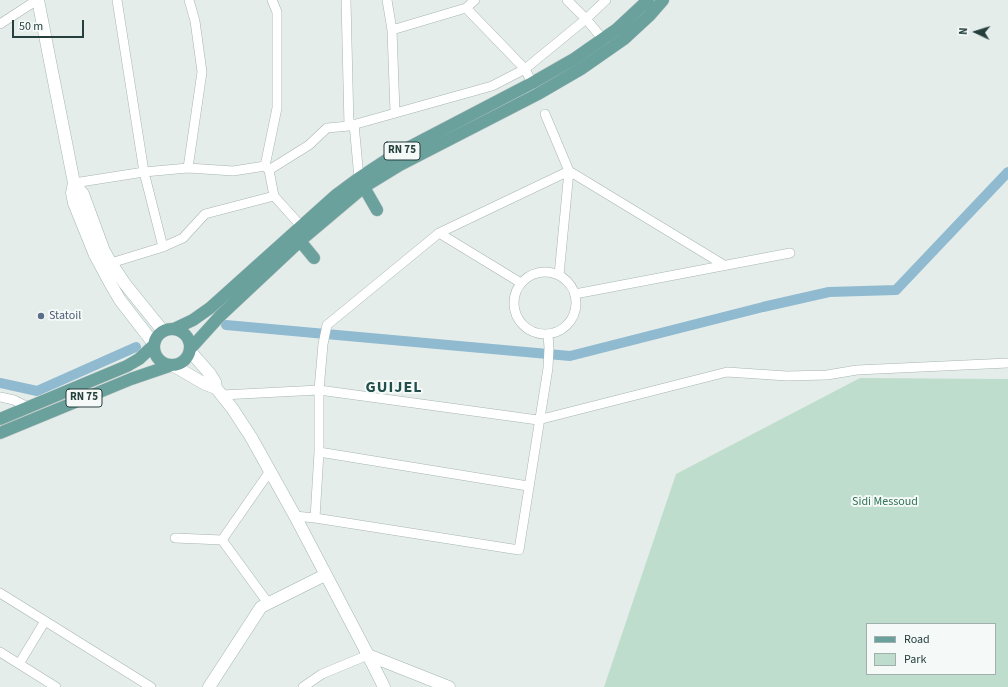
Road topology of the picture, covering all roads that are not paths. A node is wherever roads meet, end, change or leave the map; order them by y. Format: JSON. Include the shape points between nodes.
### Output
{"nodes":[{"id":1,"x":38,"y":0,"type":"edge"},
{"id":2,"x":117,"y":0,"type":"edge"},
{"id":3,"x":189,"y":0,"type":"edge"},
{"id":4,"x":272,"y":0,"type":"edge"},
{"id":5,"x":346,"y":0,"type":"edge"},
{"id":6,"x":387,"y":0,"type":"edge"},
{"id":7,"x":475,"y":0,"type":"edge"},
{"id":8,"x":566,"y":0,"type":"edge"},
{"id":9,"x":606,"y":0,"type":"edge"},
{"id":10,"x":648,"y":0,"type":"edge"},
{"id":11,"x":663,"y":0,"type":"edge"},
{"id":12,"x":466,"y":8,"type":"junction"},
{"id":13,"x":586,"y":19,"type":"junction"},
{"id":14,"x":0,"y":24,"type":"edge"},
{"id":15,"x":392,"y":30,"type":"junction"},
{"id":16,"x":607,"y":45,"type":"junction"},
{"id":17,"x":526,"y":69,"type":"junction"},
{"id":18,"x":532,"y":83,"type":"junction"},
{"id":19,"x":395,"y":114,"type":"junction"},
{"id":20,"x":545,"y":114,"type":"dead end"},
{"id":21,"x":351,"y":125,"type":"junction"},
{"id":22,"x":188,"y":168,"type":"junction"},
{"id":23,"x":267,"y":168,"type":"junction"},
{"id":24,"x":569,"y":171,"type":"junction"},
{"id":25,"x":144,"y":172,"type":"junction"},
{"id":26,"x":361,"y":182,"type":"junction"},
{"id":27,"x":74,"y":184,"type":"junction"},
{"id":28,"x":274,"y":196,"type":"junction"},
{"id":29,"x":377,"y":210,"type":"dead end"},
{"id":30,"x":301,"y":226,"type":"junction"},
{"id":31,"x":439,"y":233,"type":"junction"},
{"id":32,"x":300,"y":240,"type":"junction"},
{"id":33,"x":164,"y":247,"type":"junction"},
{"id":34,"x":790,"y":253,"type":"dead end"},
{"id":35,"x":314,"y":258,"type":"dead end"},
{"id":36,"x":111,"y":263,"type":"junction"},
{"id":37,"x":724,"y":265,"type":"junction"},
{"id":38,"x":559,"y":275,"type":"junction"},
{"id":39,"x":521,"y":283,"type":"junction"},
{"id":40,"x":575,"y":294,"type":"junction"},
{"id":41,"x":168,"y":330,"type":"junction"},
{"id":42,"x":548,"y":336,"type":"junction"},
{"id":43,"x":154,"y":345,"type":"junction"},
{"id":44,"x":190,"y":350,"type":"junction"},
{"id":45,"x":1008,"y":363,"type":"edge"},
{"id":46,"x":172,"y":366,"type":"junction"},
{"id":47,"x":318,"y":390,"type":"junction"},
{"id":48,"x":219,"y":391,"type":"junction"},
{"id":49,"x":0,"y":397,"type":"edge"},
{"id":50,"x":28,"y":407,"type":"junction"},
{"id":51,"x":0,"y":419,"type":"edge"},
{"id":52,"x":538,"y":420,"type":"junction"},
{"id":53,"x":0,"y":433,"type":"edge"},
{"id":54,"x":319,"y":452,"type":"junction"},
{"id":55,"x":270,"y":471,"type":"junction"},
{"id":56,"x":528,"y":486,"type":"junction"},
{"id":57,"x":295,"y":516,"type":"junction"},
{"id":58,"x":315,"y":518,"type":"junction"},
{"id":59,"x":175,"y":538,"type":"dead end"},
{"id":60,"x":222,"y":540,"type":"junction"},
{"id":61,"x":325,"y":575,"type":"junction"},
{"id":62,"x":0,"y":593,"type":"edge"},
{"id":63,"x":268,"y":603,"type":"junction"},
{"id":64,"x":45,"y":621,"type":"junction"},
{"id":65,"x":0,"y":652,"type":"edge"},
{"id":66,"x":368,"y":655,"type":"junction"},
{"id":67,"x":18,"y":664,"type":"junction"},
{"id":68,"x":42,"y":678,"type":"junction"},
{"id":69,"x":36,"y":687,"type":"edge"},
{"id":70,"x":56,"y":687,"type":"edge"},
{"id":71,"x":150,"y":687,"type":"edge"},
{"id":72,"x":209,"y":687,"type":"edge"},
{"id":73,"x":303,"y":687,"type":"edge"},
{"id":74,"x":384,"y":687,"type":"edge"},
{"id":75,"x":449,"y":687,"type":"edge"}],
"edges":[{"from":1,"to":14,"type":"street"},
{"from":1,"to":27,"type":"main road"},
{"from":2,"to":25,"type":"street"},
{"from":3,"to":22,"type":"street","via":[[196,21],[202,72]]},
{"from":4,"to":23,"type":"street","via":[[277,12],[277,108]]},
{"from":5,"to":21,"type":"street"},
{"from":6,"to":15,"type":"street"},
{"from":7,"to":12,"type":"street"},
{"from":8,"to":13,"type":"street"},
{"from":9,"to":13,"type":"street"},
{"from":10,"to":16,"type":"main road","number":"RN 75"},
{"from":11,"to":16,"type":"main road","number":"RN 75","via":[[637,27]]},
{"from":12,"to":15,"type":"street"},
{"from":12,"to":17,"type":"street"},
{"from":13,"to":16,"type":"street"},
{"from":13,"to":17,"type":"street"},
{"from":15,"to":19,"type":"street"},
{"from":16,"to":18,"type":"main road","number":"RN 75","via":[[574,59]]},
{"from":16,"to":26,"type":"main road","number":"RN 75","via":[[591,63],[538,94],[400,165]]},
{"from":17,"to":18,"type":"street"},
{"from":17,"to":19,"type":"street","via":[[492,86]]},
{"from":18,"to":26,"type":"main road","number":"RN 75","via":[[394,155]]},
{"from":19,"to":21,"type":"street"},
{"from":20,"to":24,"type":"street"},
{"from":21,"to":23,"type":"street","via":[[328,128],[310,146]]},
{"from":21,"to":26,"type":"street"},
{"from":22,"to":23,"type":"street","via":[[233,171]]},
{"from":22,"to":25,"type":"street"},
{"from":23,"to":28,"type":"street"},
{"from":24,"to":31,"type":"street"},
{"from":24,"to":37,"type":"street"},
{"from":24,"to":38,"type":"street"},
{"from":25,"to":27,"type":"street"},
{"from":25,"to":33,"type":"street"},
{"from":26,"to":29,"type":"main road"},
{"from":26,"to":30,"type":"main road","number":"RN 75","via":[[336,195]]},
{"from":26,"to":32,"type":"main road","number":"RN 75"},
{"from":27,"to":36,"type":"main road","via":[[84,197]]},
{"from":27,"to":43,"type":"main road","via":[[74,203],[99,264],[120,300]]},
{"from":28,"to":30,"type":"street"},
{"from":28,"to":33,"type":"street","via":[[205,214],[183,238]]},
{"from":30,"to":41,"type":"main road","number":"RN 75","via":[[210,308],[193,320]]},
{"from":31,"to":39,"type":"street"},
{"from":31,"to":47,"type":"street","via":[[327,325]]},
{"from":32,"to":35,"type":"main road"},
{"from":32,"to":44,"type":"main road","number":"RN 75","via":[[220,316]]},
{"from":33,"to":36,"type":"street"},
{"from":34,"to":37,"type":"street"},
{"from":36,"to":41,"type":"main road","via":[[128,288]]},
{"from":37,"to":40,"type":"street"},
{"from":38,"to":39,"type":"street","via":[[543,271],[532,274]]},
{"from":38,"to":40,"type":"street","via":[[570,284]]},
{"from":39,"to":42,"type":"street","via":[[514,298],[514,309],[518,319],[524,327]]},
{"from":40,"to":42,"type":"street","via":[[577,304],[570,322],[563,330]]},
{"from":41,"to":43,"type":"main road","via":[[157,336]]},
{"from":41,"to":44,"type":"main road","via":[[184,333],[188,337]]},
{"from":42,"to":52,"type":"street","via":[[548,368]]},
{"from":43,"to":46,"type":"main road","via":[[156,356],[164,364]]},
{"from":43,"to":50,"type":"main road","number":"RN 75","via":[[128,366]]},
{"from":44,"to":46,"type":"main road","via":[[184,361]]},
{"from":44,"to":48,"type":"main road","via":[[210,374]]},
{"from":45,"to":52,"type":"street","via":[[857,370],[827,375],[787,376],[728,372]]},
{"from":46,"to":48,"type":"main road"},
{"from":46,"to":53,"type":"main road","number":"RN 75","via":[[138,376]]},
{"from":47,"to":48,"type":"street"},
{"from":47,"to":52,"type":"street"},
{"from":47,"to":54,"type":"street"},
{"from":48,"to":55,"type":"main road","via":[[242,422]]},
{"from":49,"to":50,"type":"street"},
{"from":50,"to":51,"type":"main road","number":"RN 75"},
{"from":52,"to":56,"type":"street"},
{"from":54,"to":56,"type":"street"},
{"from":54,"to":58,"type":"street"},
{"from":55,"to":57,"type":"main road"},
{"from":55,"to":60,"type":"street"},
{"from":56,"to":58,"type":"street","via":[[519,550]]},
{"from":57,"to":58,"type":"street"},
{"from":57,"to":61,"type":"main road"},
{"from":59,"to":60,"type":"street"},
{"from":60,"to":63,"type":"street"},
{"from":61,"to":63,"type":"main road"},
{"from":61,"to":66,"type":"main road"},
{"from":62,"to":64,"type":"street"},
{"from":63,"to":72,"type":"main road","via":[[261,607]]},
{"from":64,"to":67,"type":"street"},
{"from":64,"to":71,"type":"street"},
{"from":65,"to":67,"type":"street"},
{"from":66,"to":73,"type":"street","via":[[322,674]]},
{"from":66,"to":74,"type":"main road"},
{"from":66,"to":75,"type":"main road"},
{"from":67,"to":68,"type":"street"},
{"from":68,"to":69,"type":"street"},
{"from":68,"to":70,"type":"street"}]}
